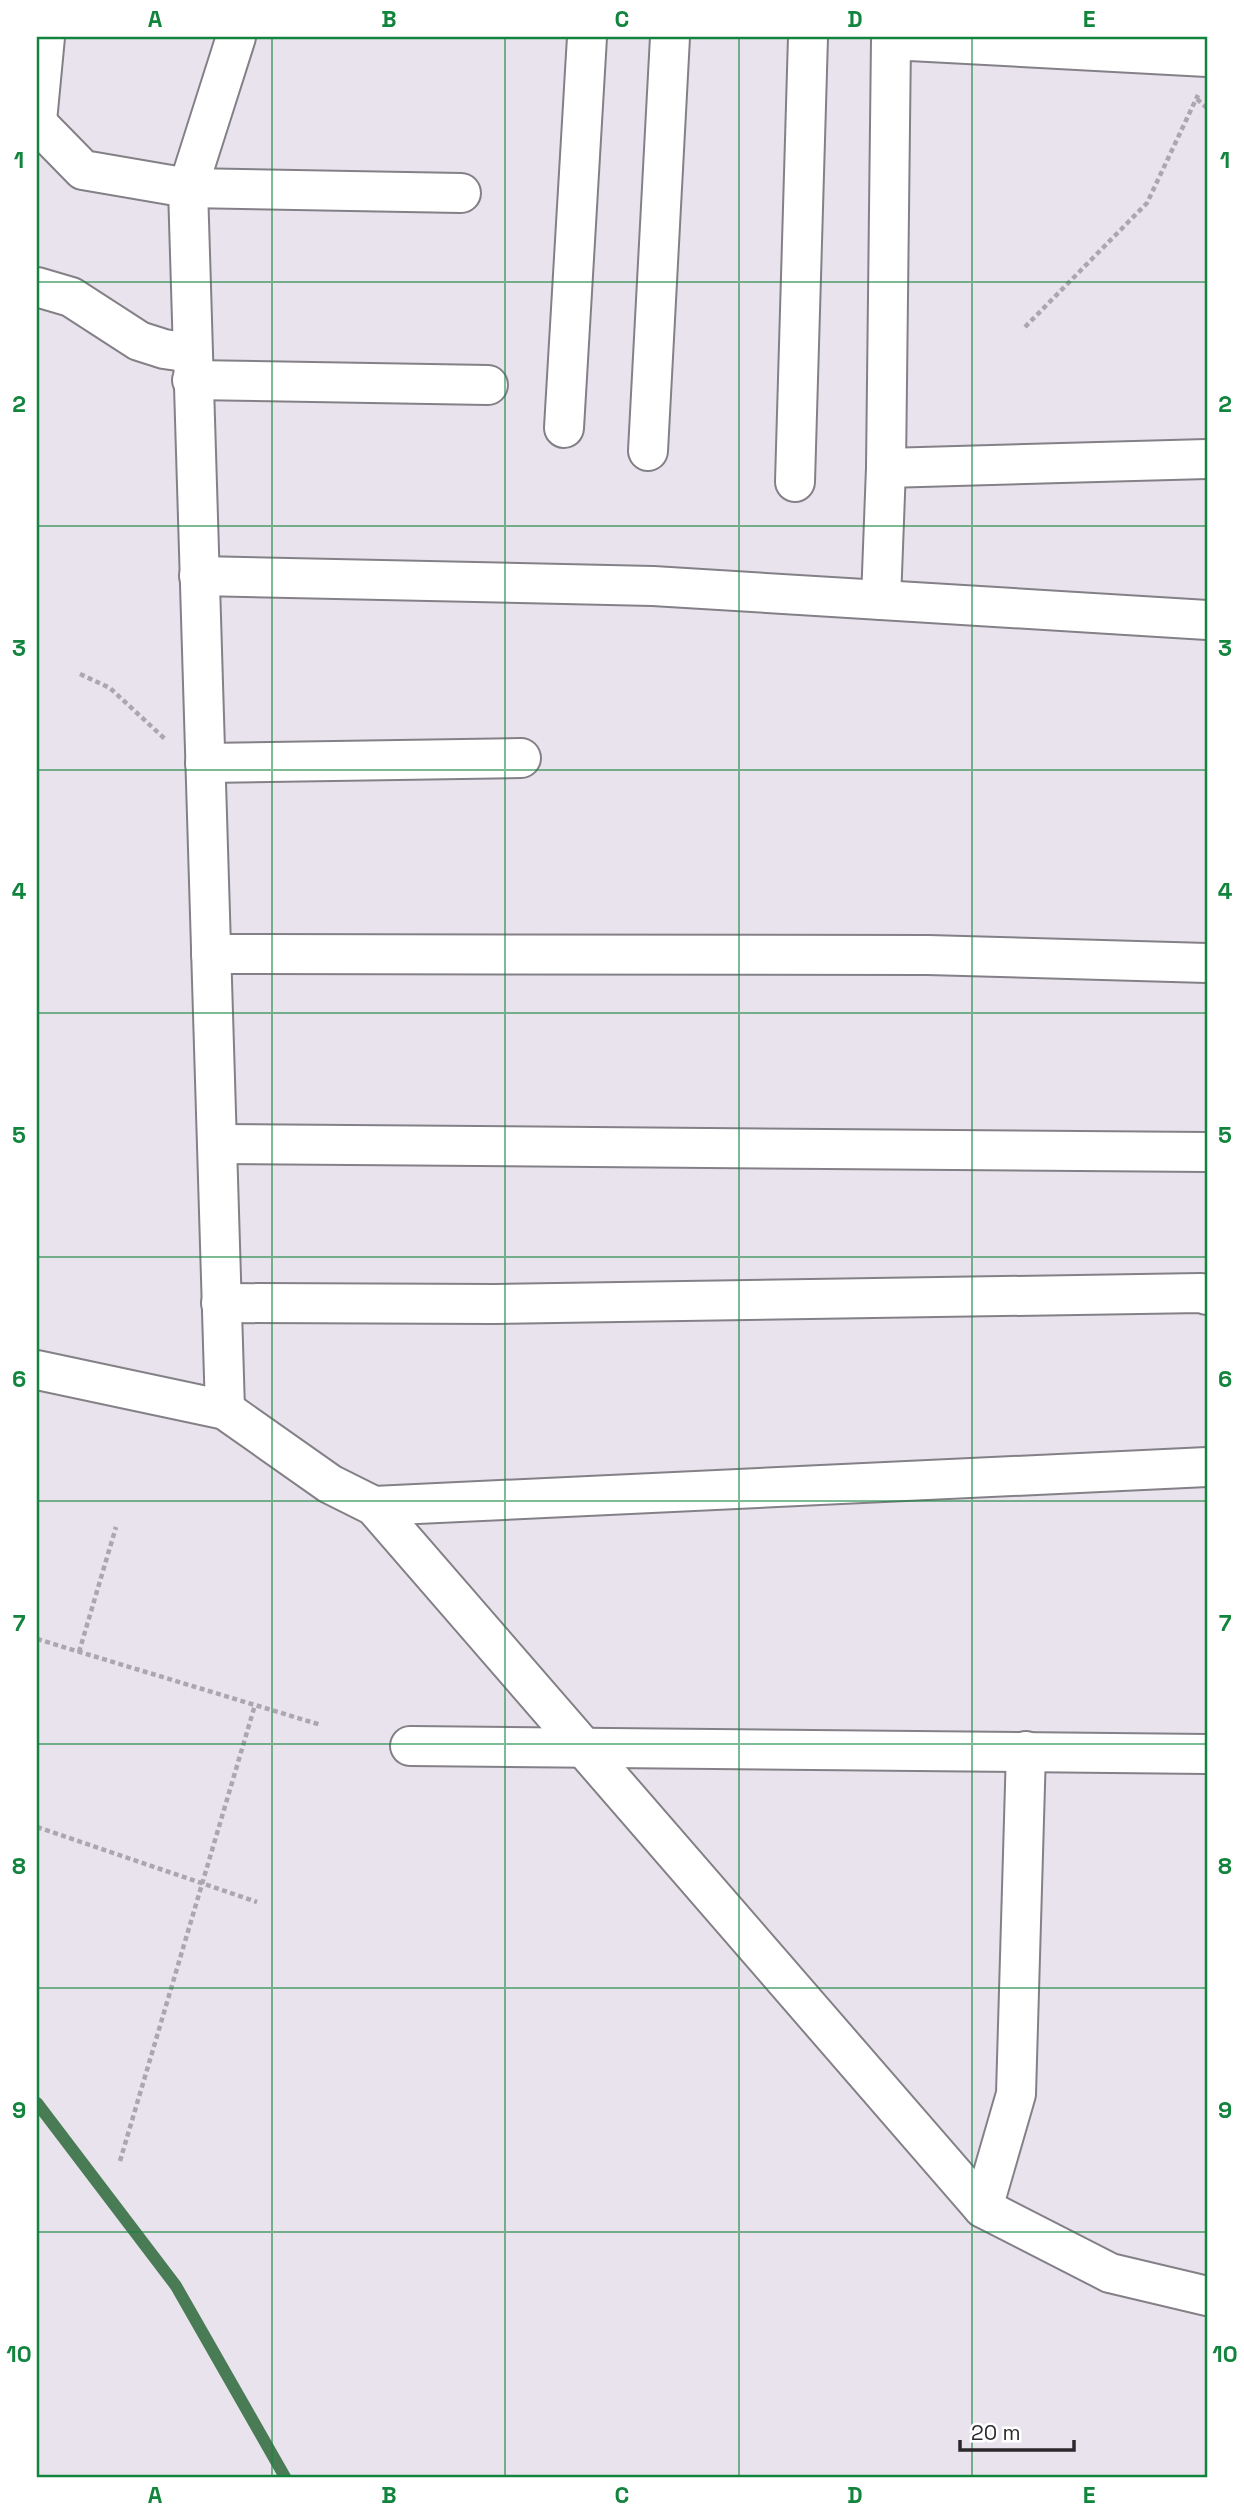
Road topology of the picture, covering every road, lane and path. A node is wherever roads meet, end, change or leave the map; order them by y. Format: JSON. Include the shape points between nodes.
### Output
{"nodes":[{"id":1,"x":45,"y":37,"type":"edge"},
{"id":2,"x":236,"y":37,"type":"edge"},
{"id":3,"x":587,"y":37,"type":"edge"},
{"id":4,"x":670,"y":37,"type":"edge"},
{"id":5,"x":808,"y":37,"type":"edge"},
{"id":6,"x":965,"y":40,"type":"edge"},
{"id":7,"x":1205,"y":72,"type":"edge"},
{"id":8,"x":1197,"y":99,"type":"junction"},
{"id":9,"x":1207,"y":108,"type":"edge"},
{"id":10,"x":37,"y":113,"type":"edge"},
{"id":11,"x":188,"y":188,"type":"junction"},
{"id":12,"x":461,"y":193,"type":"dead end"},
{"id":13,"x":37,"y":287,"type":"edge"},
{"id":14,"x":1025,"y":327,"type":"dead end"},
{"id":15,"x":192,"y":366,"type":"junction"},
{"id":16,"x":488,"y":385,"type":"dead end"},
{"id":17,"x":564,"y":428,"type":"dead end"},
{"id":18,"x":648,"y":451,"type":"dead end"},
{"id":19,"x":1207,"y":459,"type":"edge"},
{"id":20,"x":886,"y":468,"type":"junction"},
{"id":21,"x":795,"y":482,"type":"dead end"},
{"id":22,"x":199,"y":576,"type":"junction"},
{"id":23,"x":881,"y":600,"type":"junction"},
{"id":24,"x":1207,"y":620,"type":"edge"},
{"id":25,"x":80,"y":674,"type":"dead end"},
{"id":26,"x":204,"y":753,"type":"junction"},
{"id":27,"x":521,"y":758,"type":"dead end"},
{"id":28,"x":211,"y":954,"type":"junction"},
{"id":29,"x":1207,"y":962,"type":"edge"},
{"id":30,"x":217,"y":1144,"type":"junction"},
{"id":31,"x":1207,"y":1152,"type":"edge"},
{"id":32,"x":1207,"y":1295,"type":"edge"},
{"id":33,"x":221,"y":1303,"type":"junction"},
{"id":34,"x":37,"y":1370,"type":"edge"},
{"id":35,"x":225,"y":1409,"type":"junction"},
{"id":36,"x":1207,"y":1467,"type":"edge"},
{"id":37,"x":374,"y":1506,"type":"junction"},
{"id":38,"x":116,"y":1527,"type":"dead end"},
{"id":39,"x":37,"y":1639,"type":"edge"},
{"id":40,"x":79,"y":1652,"type":"junction"},
{"id":41,"x":255,"y":1705,"type":"junction"},
{"id":42,"x":321,"y":1725,"type":"dead end"},
{"id":43,"x":410,"y":1746,"type":"dead end"},
{"id":44,"x":583,"y":1747,"type":"junction"},
{"id":45,"x":1026,"y":1752,"type":"junction"},
{"id":46,"x":1207,"y":1754,"type":"edge"},
{"id":47,"x":37,"y":1827,"type":"edge"},
{"id":48,"x":202,"y":1883,"type":"junction"},
{"id":49,"x":257,"y":1902,"type":"dead end"},
{"id":50,"x":120,"y":2161,"type":"dead end"},
{"id":51,"x":983,"y":2208,"type":"junction"},
{"id":52,"x":1207,"y":2296,"type":"edge"}],
"edges":[{"from":1,"to":10,"type":"street"},
{"from":2,"to":11,"type":"street"},
{"from":3,"to":17,"type":"street"},
{"from":4,"to":18,"type":"street"},
{"from":5,"to":21,"type":"street"},
{"from":6,"to":7,"type":"street"},
{"from":6,"to":20,"type":"street","via":[[891,40]]},
{"from":7,"to":8,"type":"path"},
{"from":8,"to":9,"type":"path"},
{"from":8,"to":14,"type":"path","via":[[1147,203]]},
{"from":10,"to":11,"type":"street","via":[[83,170]]},
{"from":11,"to":12,"type":"street"},
{"from":11,"to":15,"type":"street"},
{"from":13,"to":15,"type":"street","via":[[71,297],[139,341]]},
{"from":15,"to":16,"type":"street"},
{"from":15,"to":22,"type":"street"},
{"from":19,"to":20,"type":"street"},
{"from":20,"to":23,"type":"street"},
{"from":22,"to":23,"type":"street","via":[[653,586]]},
{"from":22,"to":26,"type":"street"},
{"from":23,"to":24,"type":"street"},
{"from":25,"to":26,"type":"path","via":[[110,688],[166,740]]},
{"from":26,"to":27,"type":"street"},
{"from":26,"to":28,"type":"street"},
{"from":28,"to":29,"type":"street","via":[[928,955]]},
{"from":28,"to":30,"type":"street"},
{"from":30,"to":31,"type":"street"},
{"from":30,"to":33,"type":"street"},
{"from":32,"to":33,"type":"street"},
{"from":33,"to":35,"type":"street"},
{"from":34,"to":35,"type":"street"},
{"from":35,"to":37,"type":"street","via":[[330,1484]]},
{"from":36,"to":37,"type":"street"},
{"from":37,"to":44,"type":"street"},
{"from":38,"to":40,"type":"path"},
{"from":39,"to":40,"type":"path"},
{"from":40,"to":41,"type":"path"},
{"from":41,"to":42,"type":"path"},
{"from":41,"to":48,"type":"path"},
{"from":43,"to":44,"type":"street"},
{"from":44,"to":45,"type":"street"},
{"from":44,"to":51,"type":"street"},
{"from":45,"to":46,"type":"street"},
{"from":45,"to":51,"type":"street","via":[[1016,2094]]},
{"from":47,"to":48,"type":"path"},
{"from":48,"to":49,"type":"path"},
{"from":48,"to":50,"type":"path"},
{"from":51,"to":52,"type":"street","via":[[1110,2273]]}]}
